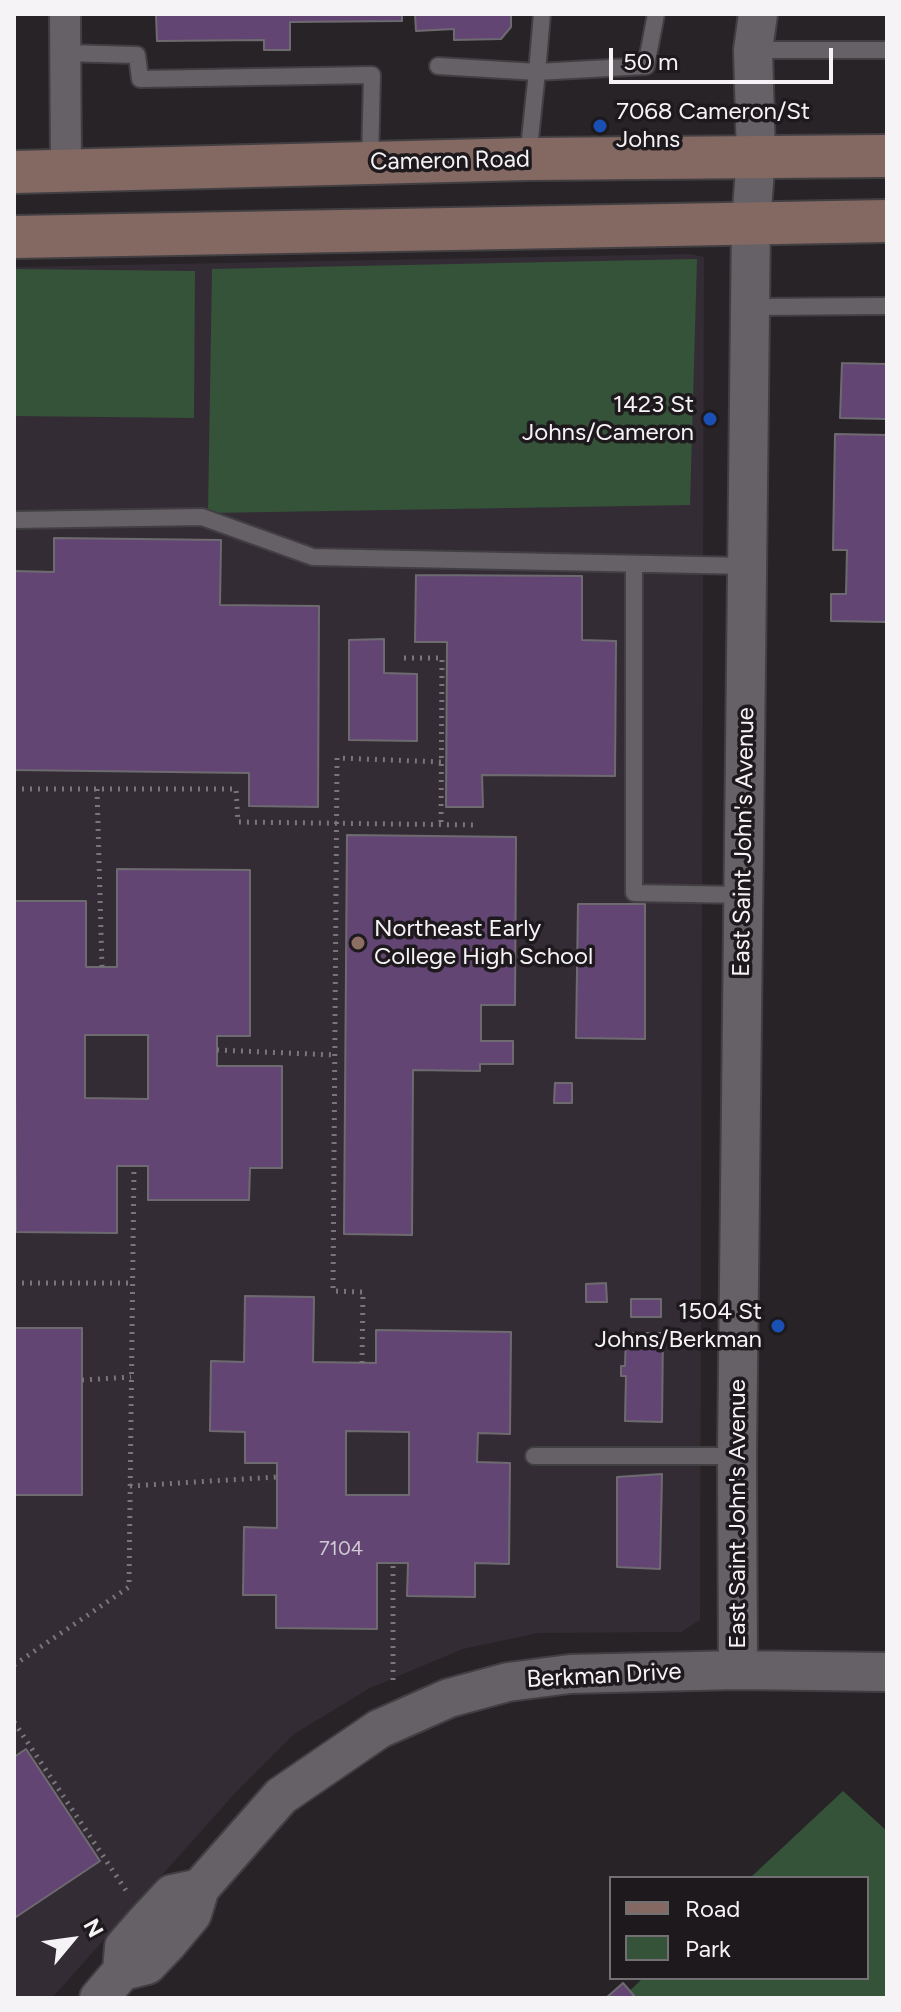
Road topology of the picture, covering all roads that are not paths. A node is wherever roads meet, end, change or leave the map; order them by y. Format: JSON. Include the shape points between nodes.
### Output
{"nodes":[{"id":1,"x":65,"y":14,"type":"edge"},
{"id":2,"x":542,"y":14,"type":"edge"},
{"id":3,"x":656,"y":14,"type":"edge"},
{"id":4,"x":756,"y":32,"type":"edge"},
{"id":5,"x":887,"y":50,"type":"edge"},
{"id":6,"x":65,"y":53,"type":"junction"},
{"id":7,"x":438,"y":66,"type":"dead end"},
{"id":8,"x":537,"y":72,"type":"junction"},
{"id":9,"x":887,"y":156,"type":"edge"},
{"id":10,"x":756,"y":157,"type":"junction"},
{"id":11,"x":528,"y":159,"type":"junction"},
{"id":12,"x":370,"y":162,"type":"junction"},
{"id":13,"x":66,"y":171,"type":"junction"},
{"id":14,"x":14,"y":172,"type":"edge"},
{"id":15,"x":14,"y":202,"type":"edge"},
{"id":16,"x":887,"y":221,"type":"edge"},
{"id":17,"x":751,"y":222,"type":"junction"},
{"id":18,"x":14,"y":237,"type":"edge"},
{"id":19,"x":887,"y":306,"type":"edge"},
{"id":20,"x":750,"y":307,"type":"junction"},
{"id":21,"x":14,"y":520,"type":"edge"},
{"id":22,"x":634,"y":564,"type":"junction"},
{"id":23,"x":747,"y":566,"type":"junction"},
{"id":24,"x":743,"y":895,"type":"junction"},
{"id":25,"x":534,"y":1456,"type":"dead end"},
{"id":26,"x":737,"y":1456,"type":"junction"},
{"id":27,"x":738,"y":1670,"type":"junction"},
{"id":28,"x":887,"y":1672,"type":"edge"},
{"id":29,"x":111,"y":1985,"type":"edge"}],
"edges":[{"from":1,"to":6,"type":"street"},
{"from":2,"to":8,"type":"lane"},
{"from":3,"to":8,"type":"lane","via":[[646,66]]},
{"from":4,"to":5,"type":"lane"},
{"from":4,"to":10,"type":"street","name":"East Saint John's Avenue"},
{"from":6,"to":12,"type":"lane","via":[[137,55],[140,79],[372,75]]},
{"from":6,"to":13,"type":"street"},
{"from":7,"to":8,"type":"lane"},
{"from":8,"to":11,"type":"lane"},
{"from":9,"to":10,"type":"main road","name":"Cameron Road"},
{"from":10,"to":11,"type":"main road","name":"Cameron Road"},
{"from":10,"to":17,"type":"street","name":"East Saint John's Avenue"},
{"from":11,"to":12,"type":"main road","name":"Cameron Road"},
{"from":12,"to":13,"type":"main road","name":"Cameron Road"},
{"from":13,"to":14,"type":"main road","name":"Cameron Road"},
{"from":13,"to":15,"type":"main road","via":[[58,187],[37,201]]},
{"from":16,"to":17,"type":"main road"},
{"from":17,"to":18,"type":"main road"},
{"from":17,"to":20,"type":"street","name":"East Saint John's Avenue"},
{"from":19,"to":20,"type":"lane"},
{"from":20,"to":23,"type":"street","name":"East Saint John's Avenue"},
{"from":21,"to":22,"type":"lane","via":[[202,517],[313,557]]},
{"from":22,"to":23,"type":"lane"},
{"from":22,"to":24,"type":"lane","via":[[634,893]]},
{"from":23,"to":24,"type":"street","name":"East Saint John's Avenue"},
{"from":24,"to":26,"type":"street","name":"East Saint John's Avenue"},
{"from":25,"to":26,"type":"lane"},
{"from":26,"to":27,"type":"street","name":"East Saint John's Avenue"},
{"from":27,"to":28,"type":"street","name":"Berkman Drive"},
{"from":27,"to":29,"type":"street","name":"Berkman Drive","via":[[570,1674],[508,1682],[449,1698],[379,1729],[281,1796],[200,1888],[172,1894],[124,1947]]}]}
